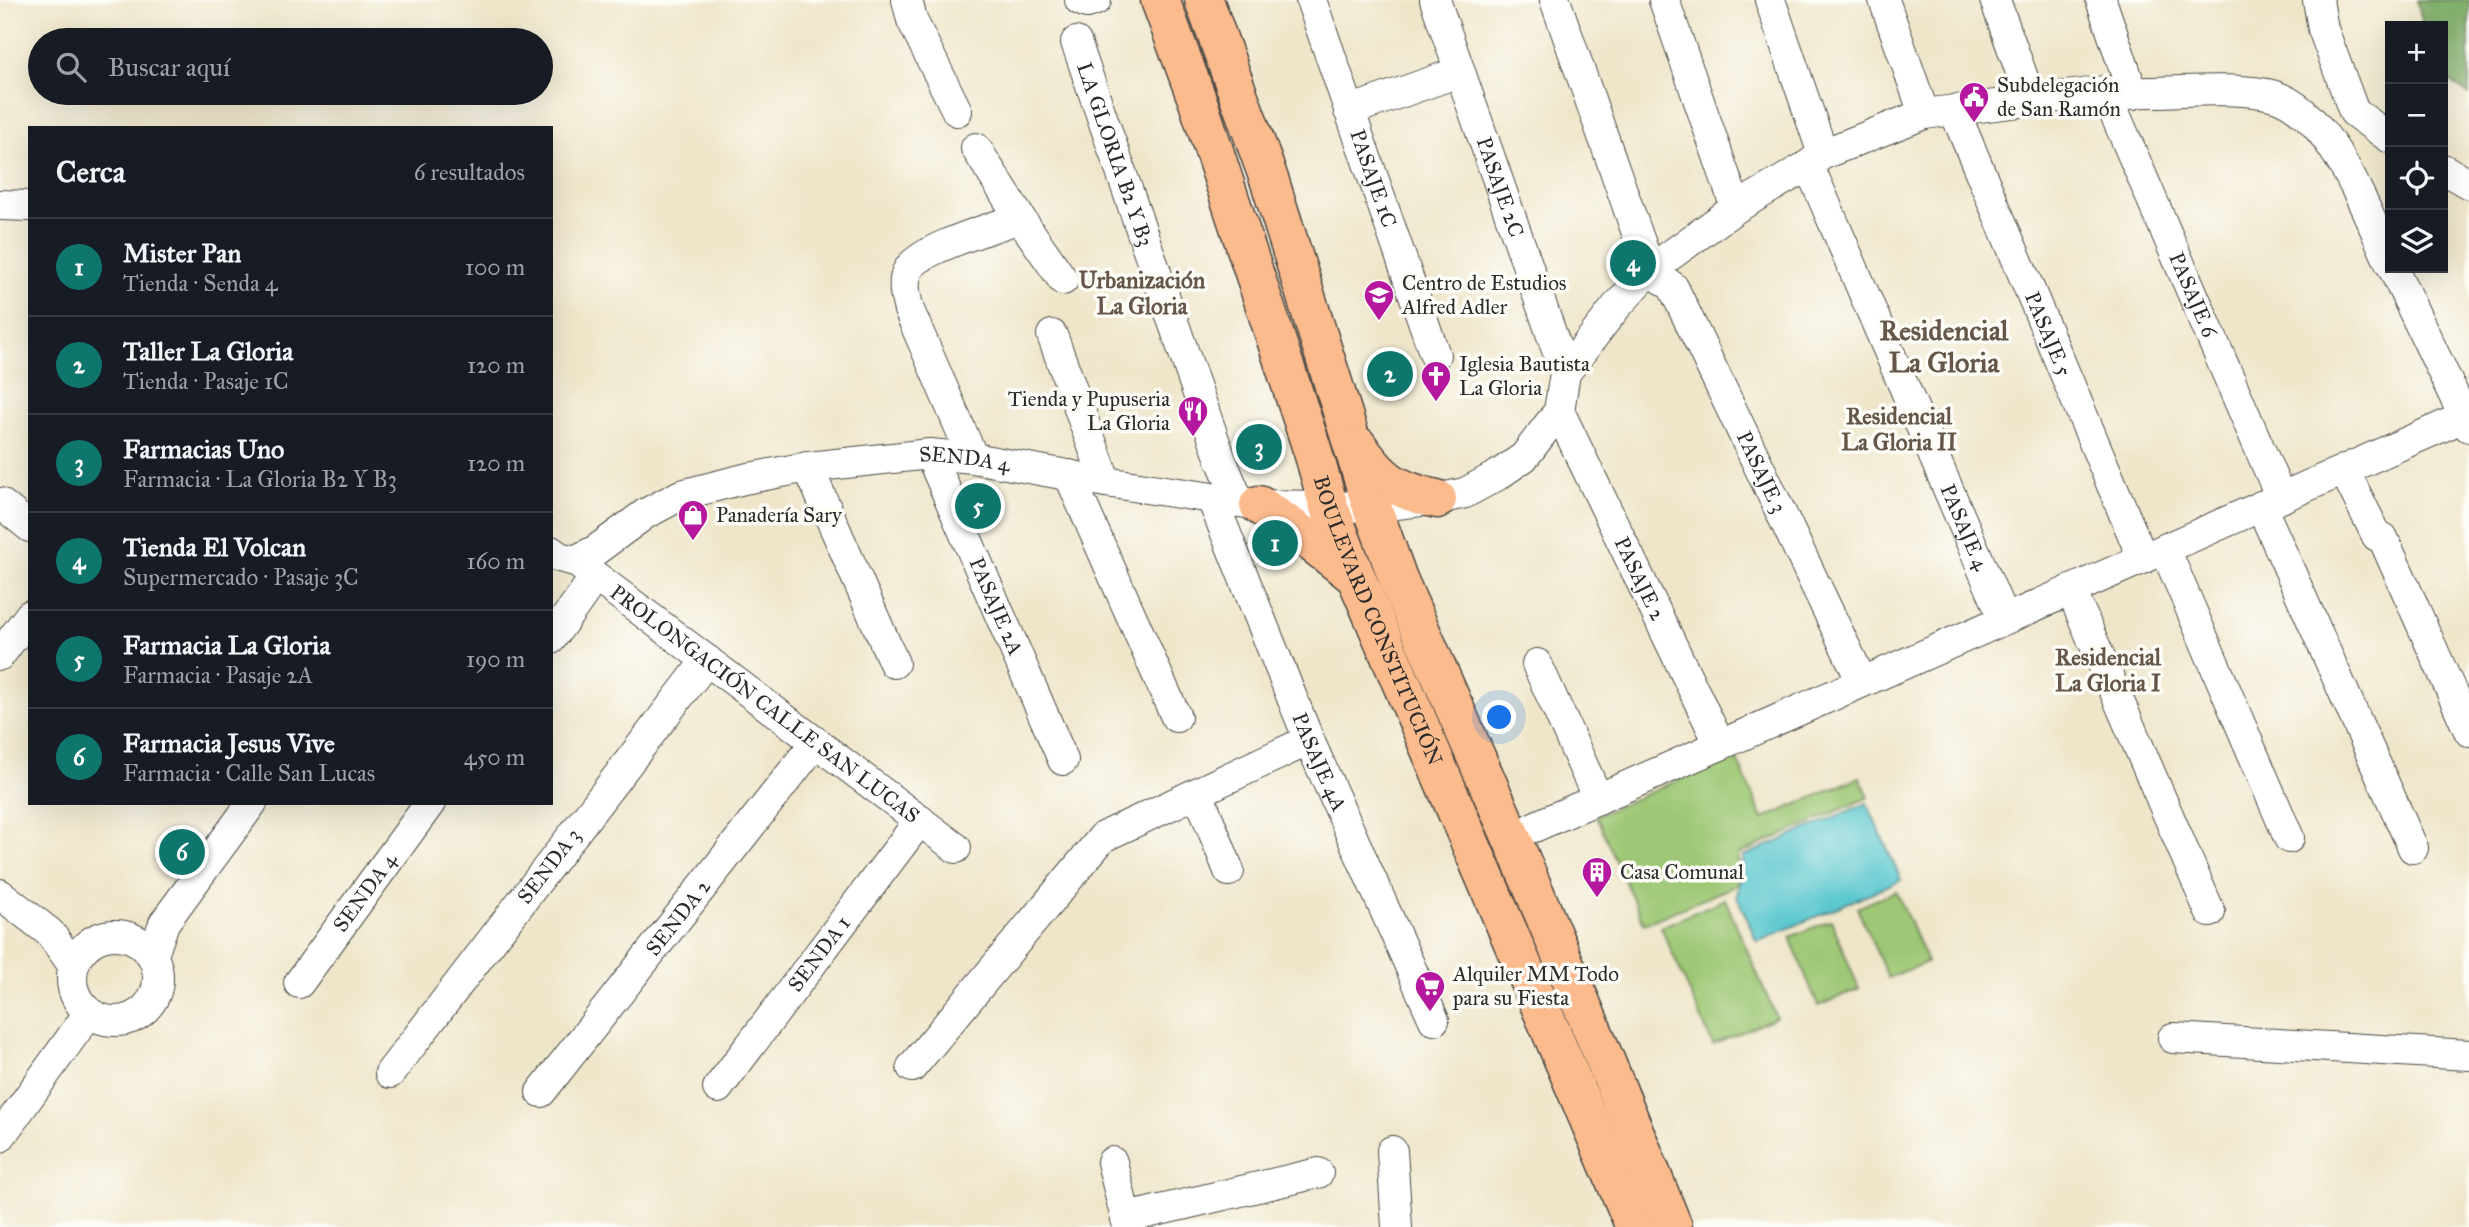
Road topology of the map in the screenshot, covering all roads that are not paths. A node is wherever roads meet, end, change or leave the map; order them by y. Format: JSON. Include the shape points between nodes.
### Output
{"nodes":[{"id":1,"x":907,"y":0,"type":"edge"},
{"id":2,"x":1080,"y":0,"type":"edge"},
{"id":3,"x":1096,"y":0,"type":"edge"},
{"id":4,"x":1160,"y":0,"type":"edge"},
{"id":5,"x":1204,"y":0,"type":"edge"},
{"id":6,"x":1311,"y":0,"type":"edge"},
{"id":7,"x":1435,"y":0,"type":"edge"},
{"id":8,"x":1555,"y":0,"type":"edge"},
{"id":9,"x":1664,"y":0,"type":"edge"},
{"id":10,"x":1770,"y":0,"type":"edge"},
{"id":11,"x":1884,"y":0,"type":"edge"},
{"id":12,"x":1995,"y":0,"type":"edge"},
{"id":13,"x":2101,"y":0,"type":"edge"},
{"id":14,"x":2318,"y":0,"type":"edge"},
{"id":15,"x":1076,"y":43,"type":"dead end"},
{"id":16,"x":1459,"y":72,"type":"junction"},
{"id":17,"x":2119,"y":93,"type":"junction"},
{"id":18,"x":2031,"y":100,"type":"junction"},
{"id":19,"x":1954,"y":110,"type":"junction"},
{"id":20,"x":957,"y":111,"type":"dead end"},
{"id":21,"x":1349,"y":111,"type":"junction"},
{"id":22,"x":2354,"y":111,"type":"junction"},
{"id":23,"x":1924,"y":114,"type":"junction"},
{"id":24,"x":2315,"y":123,"type":"junction"},
{"id":25,"x":2385,"y":134,"type":"edge"},
{"id":26,"x":976,"y":148,"type":"dead end"},
{"id":27,"x":1815,"y":160,"type":"junction"},
{"id":28,"x":2448,"y":172,"type":"edge"},
{"id":29,"x":2469,"y":184,"type":"edge"},
{"id":30,"x":0,"y":205,"type":"edge"},
{"id":31,"x":28,"y":206,"type":"edge"},
{"id":32,"x":1736,"y":208,"type":"junction"},
{"id":33,"x":1020,"y":218,"type":"junction"},
{"id":34,"x":2385,"y":252,"type":"edge"},
{"id":35,"x":1650,"y":270,"type":"junction"},
{"id":36,"x":2395,"y":273,"type":"edge"},
{"id":37,"x":1063,"y":280,"type":"dead end"},
{"id":38,"x":1052,"y":335,"type":"dead end"},
{"id":39,"x":1435,"y":355,"type":"dead end"},
{"id":40,"x":1565,"y":373,"type":"junction"},
{"id":41,"x":1559,"y":411,"type":"junction"},
{"id":42,"x":2467,"y":422,"type":"edge"},
{"id":43,"x":1352,"y":438,"type":"junction"},
{"id":44,"x":1313,"y":452,"type":"junction"},
{"id":45,"x":930,"y":454,"type":"junction"},
{"id":46,"x":973,"y":458,"type":"junction"},
{"id":47,"x":808,"y":467,"type":"junction"},
{"id":48,"x":2344,"y":470,"type":"junction"},
{"id":49,"x":1069,"y":475,"type":"junction"},
{"id":50,"x":1106,"y":482,"type":"junction"},
{"id":51,"x":1437,"y":499,"type":"junction"},
{"id":52,"x":2271,"y":502,"type":"junction"},
{"id":53,"x":0,"y":503,"type":"edge"},
{"id":54,"x":1245,"y":503,"type":"junction"},
{"id":55,"x":1329,"y":507,"type":"junction"},
{"id":56,"x":1372,"y":507,"type":"junction"},
{"id":57,"x":28,"y":525,"type":"edge"},
{"id":58,"x":2154,"y":554,"type":"junction"},
{"id":59,"x":574,"y":563,"type":"edge"},
{"id":60,"x":1356,"y":577,"type":"junction"},
{"id":61,"x":1398,"y":579,"type":"junction"},
{"id":62,"x":2071,"y":590,"type":"junction"},
{"id":63,"x":28,"y":618,"type":"edge"},
{"id":64,"x":2004,"y":619,"type":"junction"},
{"id":65,"x":553,"y":632,"type":"edge"},
{"id":66,"x":0,"y":655,"type":"edge"},
{"id":67,"x":707,"y":660,"type":"junction"},
{"id":68,"x":894,"y":663,"type":"dead end"},
{"id":69,"x":1537,"y":664,"type":"dead end"},
{"id":70,"x":1862,"y":682,"type":"junction"},
{"id":71,"x":1176,"y":717,"type":"dead end"},
{"id":72,"x":2469,"y":730,"type":"edge"},
{"id":73,"x":1309,"y":740,"type":"junction"},
{"id":74,"x":816,"y":743,"type":"junction"},
{"id":75,"x":1720,"y":745,"type":"junction"},
{"id":76,"x":1063,"y":760,"type":"dead end"},
{"id":77,"x":1198,"y":793,"type":"junction"},
{"id":78,"x":1598,"y":799,"type":"junction"},
{"id":79,"x":251,"y":805,"type":"edge"},
{"id":80,"x":429,"y":805,"type":"edge"},
{"id":81,"x":920,"y":820,"type":"junction"},
{"id":82,"x":1534,"y":827,"type":"dead end"},
{"id":83,"x":2289,"y":838,"type":"dead end"},
{"id":84,"x":956,"y":848,"type":"dead end"},
{"id":85,"x":2413,"y":848,"type":"dead end"},
{"id":86,"x":1229,"y":872,"type":"dead end"},
{"id":87,"x":0,"y":894,"type":"edge"},
{"id":88,"x":2210,"y":912,"type":"dead end"},
{"id":89,"x":164,"y":923,"type":"junction"},
{"id":90,"x":50,"y":933,"type":"junction"},
{"id":91,"x":127,"y":936,"type":"junction"},
{"id":92,"x":94,"y":939,"type":"junction"},
{"id":93,"x":153,"y":955,"type":"junction"},
{"id":94,"x":73,"y":965,"type":"junction"},
{"id":95,"x":299,"y":983,"type":"dead end"},
{"id":96,"x":89,"y":1013,"type":"junction"},
{"id":97,"x":1434,"y":1020,"type":"dead end"},
{"id":98,"x":2173,"y":1038,"type":"dead end"},
{"id":99,"x":2469,"y":1055,"type":"edge"},
{"id":100,"x":912,"y":1067,"type":"dead end"},
{"id":101,"x":390,"y":1073,"type":"dead end"},
{"id":102,"x":718,"y":1088,"type":"dead end"},
{"id":103,"x":541,"y":1092,"type":"dead end"},
{"id":104,"x":0,"y":1137,"type":"edge"},
{"id":105,"x":1392,"y":1151,"type":"dead end"},
{"id":106,"x":1112,"y":1162,"type":"dead end"},
{"id":107,"x":1318,"y":1173,"type":"dead end"},
{"id":108,"x":1127,"y":1223,"type":"edge"},
{"id":109,"x":1397,"y":1227,"type":"edge"},
{"id":110,"x":1635,"y":1227,"type":"edge"},
{"id":111,"x":1673,"y":1227,"type":"edge"}],
"edges":[{"from":1,"to":20,"type":"street","via":[[912,20]]},
{"from":2,"to":3,"type":"street"},
{"from":4,"to":44,"type":"highway","name":"BOULEVARD CONSTITUCIÓN"},
{"from":5,"to":43,"type":"highway","name":"BOULEVARD CONSTITUCIÓN","via":[[1270,182]]},
{"from":6,"to":21,"type":"street","name":"PASAJE 1C"},
{"from":7,"to":16,"type":"street","name":"PASAJE 2C"},
{"from":8,"to":35,"type":"street"},
{"from":9,"to":32,"type":"street"},
{"from":10,"to":27,"type":"street","name":"PASAJE 4"},
{"from":11,"to":23,"type":"street"},
{"from":12,"to":18,"type":"street"},
{"from":13,"to":17,"type":"street","name":"PASAJE 6"},
{"from":14,"to":22,"type":"street","via":[[2323,29]]},
{"from":15,"to":54,"type":"street","name":"LA GLORIA B2 Y B3","via":[[1220,457]]},
{"from":16,"to":21,"type":"street"},
{"from":16,"to":40,"type":"street","name":"PASAJE 2C"},
{"from":17,"to":18,"type":"street"},
{"from":17,"to":24,"type":"street","via":[[2268,94],[2285,100]]},
{"from":17,"to":52,"type":"street","name":"PASAJE 6"},
{"from":18,"to":19,"type":"street"},
{"from":19,"to":23,"type":"street"},
{"from":19,"to":58,"type":"street","name":"PASAJE 5"},
{"from":21,"to":39,"type":"street","name":"PASAJE 1C"},
{"from":22,"to":24,"type":"street"},
{"from":22,"to":25,"type":"street"},
{"from":23,"to":27,"type":"street"},
{"from":24,"to":34,"type":"street","via":[[2340,158]]},
{"from":26,"to":33,"type":"street"},
{"from":27,"to":32,"type":"street"},
{"from":27,"to":64,"type":"street","name":"PASAJE 4","via":[[1816,182]]},
{"from":28,"to":29,"type":"street"},
{"from":30,"to":31,"type":"street"},
{"from":32,"to":35,"type":"street"},
{"from":33,"to":37,"type":"street"},
{"from":33,"to":46,"type":"street","via":[[935,249],[907,270],[904,288],[909,310]]},
{"from":35,"to":40,"type":"street"},
{"from":35,"to":70,"type":"street","name":"PASAJE 3","via":[[1673,287]]},
{"from":36,"to":42,"type":"street"},
{"from":38,"to":50,"type":"street"},
{"from":40,"to":41,"type":"street"},
{"from":41,"to":51,"type":"street","name":"SENDA 4","via":[[1524,457],[1465,493]]},
{"from":41,"to":75,"type":"street","name":"PASAJE 2"},
{"from":42,"to":48,"type":"street"},
{"from":43,"to":51,"type":"highway","via":[[1374,470],[1387,480],[1409,493]]},
{"from":43,"to":56,"type":"highway","name":"BOULEVARD CONSTITUCIÓN"},
{"from":44,"to":54,"type":"highway","via":[[1307,475],[1291,495]]},
{"from":44,"to":55,"type":"highway","name":"BOULEVARD CONSTITUCIÓN"},
{"from":45,"to":46,"type":"street","name":"SENDA 4"},
{"from":45,"to":47,"type":"street","name":"SENDA 4"},
{"from":45,"to":76,"type":"street","name":"PASAJE 2A"},
{"from":46,"to":49,"type":"street","name":"SENDA 4"},
{"from":47,"to":59,"type":"street","name":"SENDA 4","via":[[681,495]]},
{"from":47,"to":68,"type":"street"},
{"from":48,"to":52,"type":"street"},
{"from":48,"to":72,"type":"street","via":[[2377,536],[2383,538]]},
{"from":49,"to":50,"type":"street","name":"SENDA 4"},
{"from":49,"to":71,"type":"street"},
{"from":50,"to":54,"type":"street","name":"SENDA 4"},
{"from":51,"to":56,"type":"street","name":"SENDA 4"},
{"from":51,"to":61,"type":"highway","via":[[1401,538]]},
{"from":52,"to":58,"type":"street"},
{"from":52,"to":85,"type":"street","name":"PASAJE 6"},
{"from":53,"to":57,"type":"street"},
{"from":54,"to":55,"type":"street","name":"SENDA 4"},
{"from":54,"to":60,"type":"highway","via":[[1297,530]]},
{"from":54,"to":73,"type":"street","name":"PASAJE 4A"},
{"from":55,"to":56,"type":"street","name":"SENDA 4"},
{"from":55,"to":60,"type":"highway","name":"BOULEVARD CONSTITUCIÓN"},
{"from":56,"to":61,"type":"highway","name":"BOULEVARD CONSTITUCIÓN"},
{"from":58,"to":62,"type":"street"},
{"from":58,"to":83,"type":"street","name":"PASAJE 5"},
{"from":59,"to":65,"type":"street","name":"SENDA 4"},
{"from":59,"to":67,"type":"street","name":"PROLONGACIÓN CALLE SAN LUCAS"},
{"from":60,"to":110,"type":"highway","name":"BOULEVARD CONSTITUCIÓN"},
{"from":61,"to":111,"type":"highway","name":"BOULEVARD CONSTITUCIÓN"},
{"from":62,"to":64,"type":"street"},
{"from":62,"to":88,"type":"street"},
{"from":63,"to":66,"type":"street"},
{"from":64,"to":70,"type":"street"},
{"from":67,"to":74,"type":"street","name":"PROLONGACIÓN CALLE SAN LUCAS"},
{"from":67,"to":101,"type":"street","name":"SENDA 3"},
{"from":69,"to":78,"type":"street"},
{"from":70,"to":75,"type":"street"},
{"from":73,"to":77,"type":"street"},
{"from":73,"to":97,"type":"street","name":"PASAJE 4A"},
{"from":74,"to":81,"type":"street","name":"PROLONGACIÓN CALLE SAN LUCAS"},
{"from":74,"to":103,"type":"street","name":"SENDA 2"},
{"from":75,"to":78,"type":"street"},
{"from":77,"to":86,"type":"street"},
{"from":77,"to":100,"type":"street","via":[[1103,837]]},
{"from":78,"to":82,"type":"street"},
{"from":79,"to":89,"type":"street"},
{"from":80,"to":95,"type":"street","name":"SENDA 4"},
{"from":81,"to":84,"type":"street","name":"PROLONGACIÓN CALLE SAN LUCAS"},
{"from":81,"to":102,"type":"street","name":"SENDA 1"},
{"from":87,"to":90,"type":"street"},
{"from":89,"to":91,"type":"street"},
{"from":89,"to":93,"type":"street"},
{"from":90,"to":92,"type":"street"},
{"from":90,"to":94,"type":"street"},
{"from":91,"to":92,"type":"street","via":[[110,934]]},
{"from":91,"to":93,"type":"street"},
{"from":92,"to":94,"type":"street"},
{"from":93,"to":96,"type":"street","via":[[158,988],[138,1015],[121,1021]]},
{"from":94,"to":96,"type":"street","via":[[74,991]]},
{"from":96,"to":104,"type":"street"},
{"from":98,"to":99,"type":"street"},
{"from":105,"to":109,"type":"street"},
{"from":106,"to":108,"type":"street"},
{"from":107,"to":108,"type":"street"}]}
